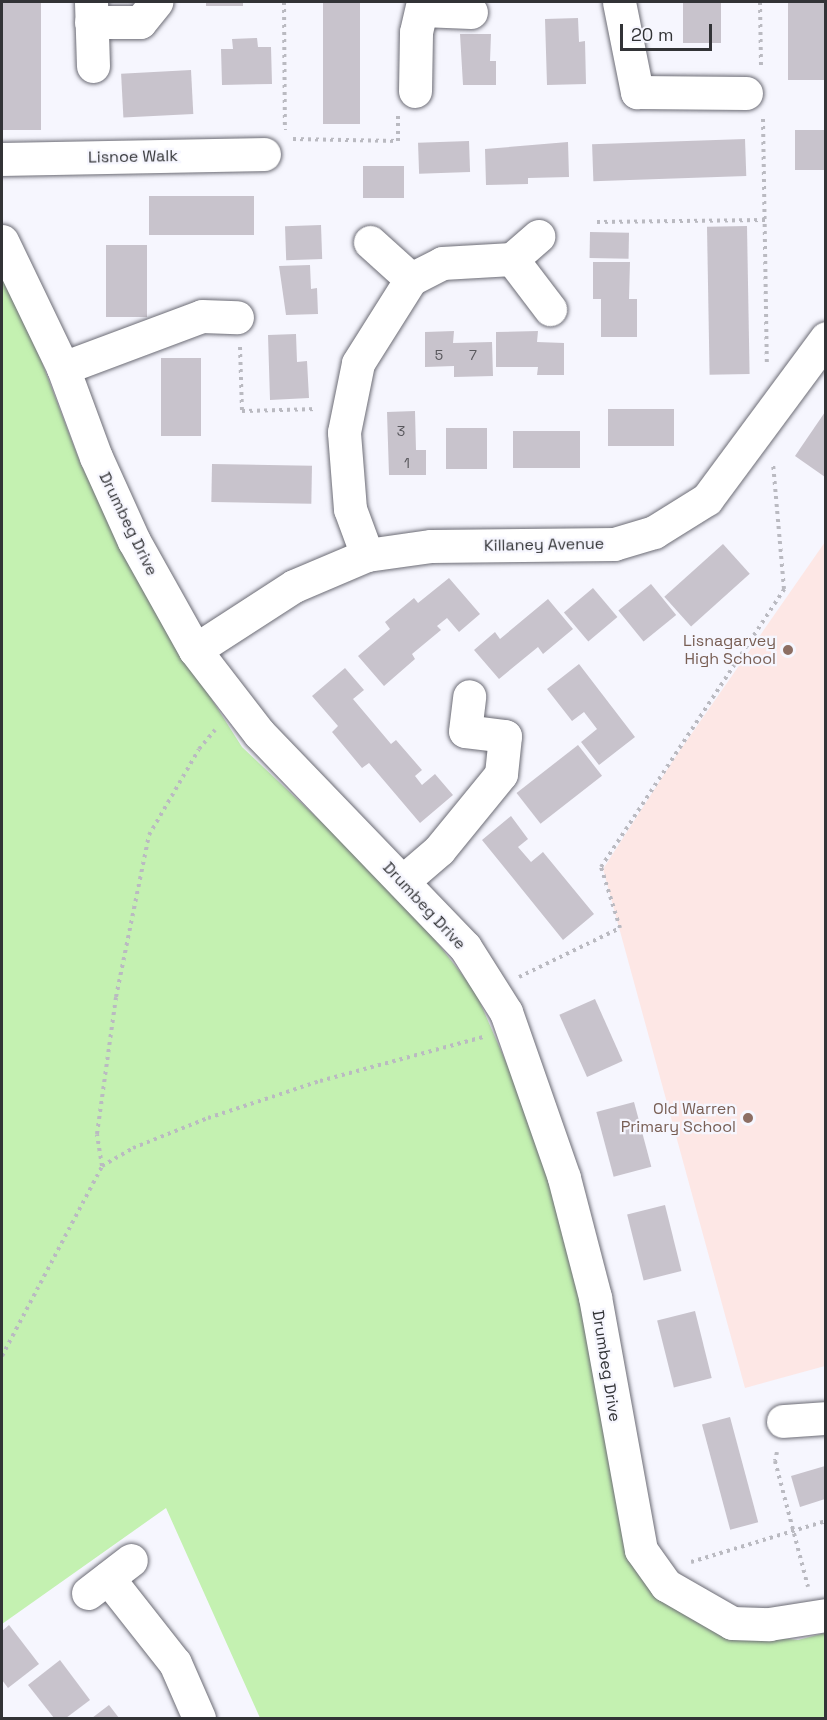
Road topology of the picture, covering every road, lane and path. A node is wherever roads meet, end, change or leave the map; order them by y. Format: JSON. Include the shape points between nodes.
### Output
{"nodes":[{"id":1,"x":156,"y":2,"type":"edge"},
{"id":2,"x":284,"y":2,"type":"edge"},
{"id":3,"x":619,"y":2,"type":"edge"},
{"id":4,"x":760,"y":2,"type":"edge"},
{"id":5,"x":423,"y":6,"type":"edge"},
{"id":6,"x":91,"y":12,"type":"edge"},
{"id":7,"x":471,"y":12,"type":"dead end"},
{"id":8,"x":93,"y":66,"type":"dead end"},
{"id":9,"x":415,"y":91,"type":"joint"},
{"id":10,"x":757,"y":96,"type":"junction"},
{"id":11,"x":275,"y":147,"type":"junction"},
{"id":12,"x":2,"y":159,"type":"edge"},
{"id":13,"x":765,"y":220,"type":"junction"},
{"id":14,"x":597,"y":222,"type":"dead end"},
{"id":15,"x":538,"y":236,"type":"dead end"},
{"id":16,"x":2,"y":241,"type":"edge"},
{"id":17,"x":370,"y":242,"type":"dead end"},
{"id":18,"x":512,"y":259,"type":"junction"},
{"id":19,"x":411,"y":279,"type":"junction"},
{"id":20,"x":550,"y":309,"type":"dead end"},
{"id":21,"x":237,"y":317,"type":"joint"},
{"id":22,"x":825,"y":338,"type":"edge"},
{"id":23,"x":63,"y":368,"type":"junction"},
{"id":24,"x":768,"y":372,"type":"dead end"},
{"id":25,"x":348,"y":408,"type":"junction"},
{"id":26,"x":768,"y":419,"type":"junction"},
{"id":27,"x":368,"y":555,"type":"junction"},
{"id":28,"x":195,"y":650,"type":"junction"},
{"id":29,"x":469,"y":696,"type":"dead end"},
{"id":30,"x":237,"y":704,"type":"junction"},
{"id":31,"x":403,"y":881,"type":"junction"},
{"id":32,"x":492,"y":990,"type":"junction"},
{"id":33,"x":512,"y":1028,"type":"junction"},
{"id":34,"x":102,"y":1166,"type":"junction"},
{"id":35,"x":2,"y":1356,"type":"edge"},
{"id":36,"x":825,"y":1418,"type":"edge"},
{"id":37,"x":783,"y":1421,"type":"joint"},
{"id":38,"x":825,"y":1521,"type":"edge"},
{"id":39,"x":793,"y":1531,"type":"junction"},
{"id":40,"x":657,"y":1572,"type":"junction"},
{"id":41,"x":109,"y":1577,"type":"dead end"},
{"id":42,"x":820,"y":1616,"type":"edge"},
{"id":43,"x":199,"y":1719,"type":"edge"}],
"edges":[{"from":1,"to":6,"type":"street","via":[[140,22]]},
{"from":2,"to":11,"type":"path"},
{"from":3,"to":10,"type":"street","via":[[637,92]]},
{"from":4,"to":10,"type":"path"},
{"from":5,"to":7,"type":"street"},
{"from":5,"to":9,"type":"street","via":[[416,32]]},
{"from":6,"to":8,"type":"street"},
{"from":9,"to":11,"type":"path","via":[[398,114],[398,141]]},
{"from":10,"to":13,"type":"path"},
{"from":11,"to":12,"type":"street","name":"Lisnoe Walk"},
{"from":13,"to":14,"type":"path"},
{"from":13,"to":24,"type":"path"},
{"from":15,"to":18,"type":"street"},
{"from":16,"to":23,"type":"street","name":"Drumbeg Drive"},
{"from":17,"to":19,"type":"street"},
{"from":18,"to":19,"type":"street","via":[[442,263]]},
{"from":18,"to":20,"type":"street"},
{"from":19,"to":25,"type":"street","via":[[358,363]]},
{"from":21,"to":23,"type":"street","via":[[202,316]]},
{"from":21,"to":25,"type":"path","via":[[242,411]]},
{"from":22,"to":26,"type":"street","name":"Killaney Avenue"},
{"from":23,"to":28,"type":"street","name":"Drumbeg Drive","via":[[96,457],[134,541]]},
{"from":25,"to":27,"type":"street","via":[[344,432],[350,509]]},
{"from":26,"to":27,"type":"street","name":"Killaney Avenue","via":[[707,499],[654,532],[615,544],[430,546]]},
{"from":26,"to":32,"type":"path","via":[[784,589],[602,867],[620,928]]},
{"from":27,"to":28,"type":"street","name":"Killaney Avenue","via":[[294,586]]},
{"from":28,"to":30,"type":"street","name":"Drumbeg Drive"},
{"from":29,"to":31,"type":"street","via":[[465,731],[505,736],[501,774],[439,850]]},
{"from":30,"to":31,"type":"street","name":"Drumbeg Drive","via":[[345,826]]},
{"from":30,"to":34,"type":"path","via":[[199,749],[149,835],[113,1020],[97,1134]]},
{"from":31,"to":32,"type":"street","name":"Drumbeg Drive","via":[[465,947]]},
{"from":32,"to":33,"type":"street","name":"Drumbeg Drive"},
{"from":33,"to":34,"type":"path","via":[[320,1081],[208,1118],[133,1148]]},
{"from":33,"to":40,"type":"street","name":"Drumbeg Drive","via":[[564,1178],[595,1297],[641,1550]]},
{"from":34,"to":35,"type":"path"},
{"from":36,"to":37,"type":"street"},
{"from":37,"to":39,"type":"path","via":[[775,1461]]},
{"from":38,"to":39,"type":"path"},
{"from":39,"to":40,"type":"path"},
{"from":39,"to":42,"type":"path"},
{"from":40,"to":42,"type":"street","name":"Drumbeg Drive","via":[[666,1585],[732,1623],[769,1624]]},
{"from":41,"to":43,"type":"street","via":[[175,1663]]}]}
